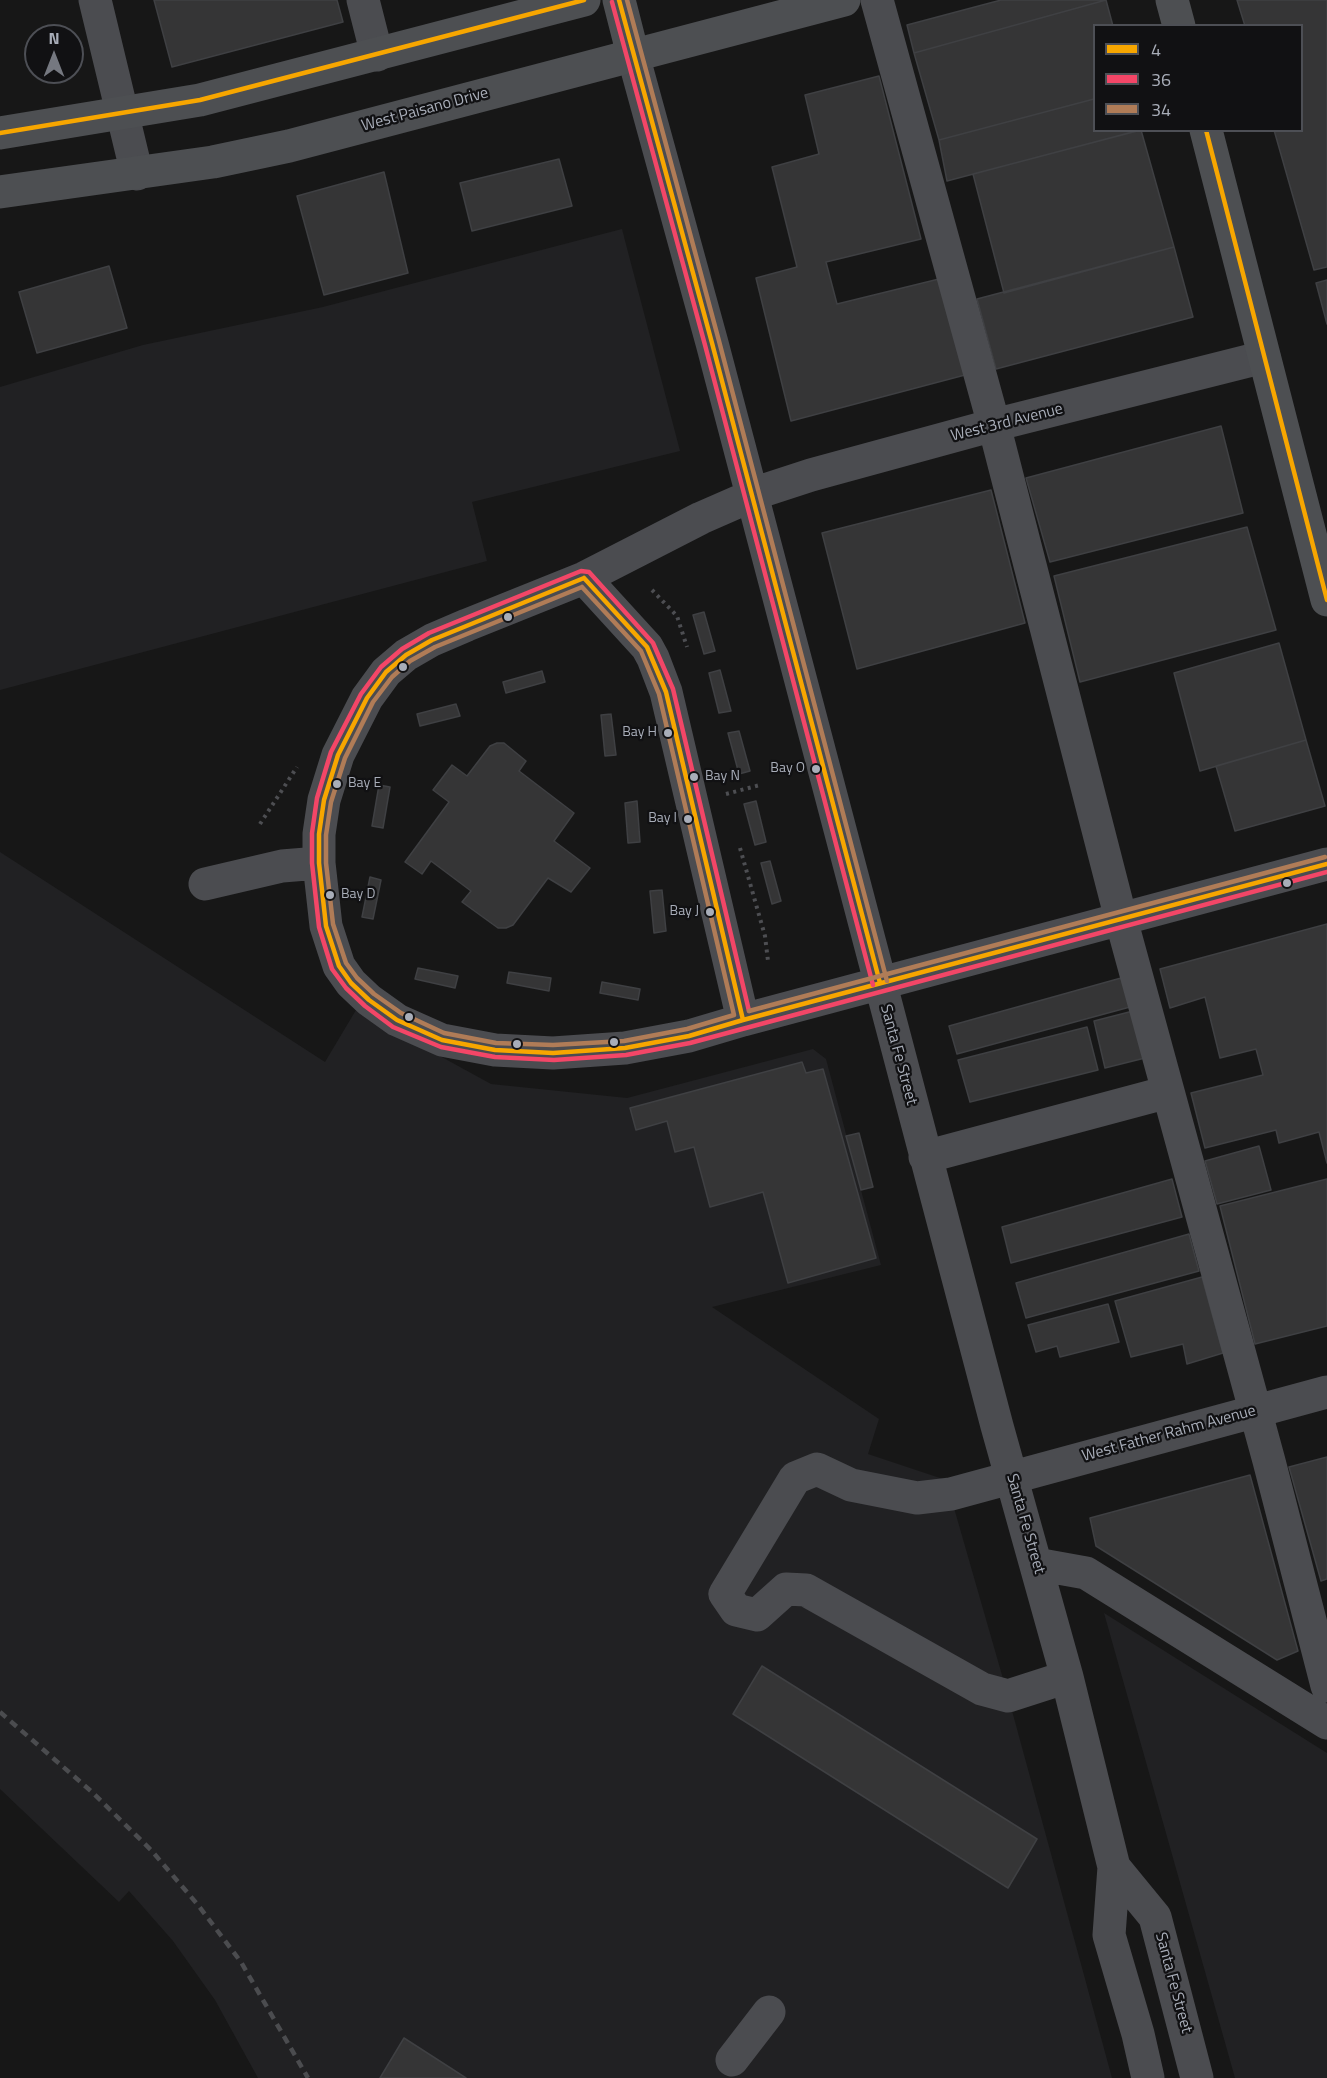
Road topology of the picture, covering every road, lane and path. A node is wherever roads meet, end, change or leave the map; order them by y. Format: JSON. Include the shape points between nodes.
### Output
{"nodes":[{"id":1,"x":95,"y":0,"type":"edge"},
{"id":2,"x":363,"y":0,"type":"edge"},
{"id":3,"x":584,"y":0,"type":"edge"},
{"id":4,"x":619,"y":0,"type":"edge"},
{"id":5,"x":844,"y":0,"type":"edge"},
{"id":6,"x":877,"y":0,"type":"edge"},
{"id":7,"x":1172,"y":0,"type":"edge"},
{"id":8,"x":1178,"y":24,"type":"edge"},
{"id":9,"x":377,"y":55,"type":"junction"},
{"id":10,"x":633,"y":55,"type":"junction"},
{"id":11,"x":124,"y":113,"type":"junction"},
{"id":12,"x":1207,"y":132,"type":"edge"},
{"id":13,"x":0,"y":133,"type":"edge"},
{"id":14,"x":137,"y":174,"type":"junction"},
{"id":15,"x":0,"y":192,"type":"edge"},
{"id":16,"x":1264,"y":357,"type":"junction"},
{"id":17,"x":994,"y":425,"type":"junction"},
{"id":18,"x":752,"y":495,"type":"junction"},
{"id":19,"x":584,"y":578,"type":"junction"},
{"id":20,"x":1327,"y":600,"type":"edge"},
{"id":21,"x":298,"y":766,"type":"dead end"},
{"id":22,"x":760,"y":785,"type":"dead end"},
{"id":23,"x":726,"y":794,"type":"dead end"},
{"id":24,"x":260,"y":824,"type":"dead end"},
{"id":25,"x":319,"y":863,"type":"junction"},
{"id":26,"x":1327,"y":864,"type":"edge"},
{"id":27,"x":205,"y":884,"type":"dead end"},
{"id":28,"x":1121,"y":919,"type":"junction"},
{"id":29,"x":880,"y":983,"type":"junction"},
{"id":30,"x":743,"y":1020,"type":"junction"},
{"id":31,"x":1168,"y":1092,"type":"junction"},
{"id":32,"x":925,"y":1157,"type":"junction"},
{"id":33,"x":1327,"y":1392,"type":"edge"},
{"id":34,"x":1255,"y":1410,"type":"junction"},
{"id":35,"x":1011,"y":1477,"type":"junction"},
{"id":36,"x":1036,"y":1564,"type":"junction"},
{"id":37,"x":1067,"y":1677,"type":"junction"},
{"id":38,"x":1327,"y":1686,"type":"edge"},
{"id":39,"x":1327,"y":1723,"type":"edge"},
{"id":40,"x":1114,"y":1867,"type":"junction"},
{"id":41,"x":769,"y":2012,"type":"dead end"},
{"id":42,"x":732,"y":2060,"type":"dead end"},
{"id":43,"x":1148,"y":2078,"type":"edge"},
{"id":44,"x":1197,"y":2078,"type":"edge"}],
"edges":[{"from":1,"to":11,"type":"street"},
{"from":2,"to":9,"type":"street"},
{"from":3,"to":9,"type":"main road"},
{"from":4,"to":10,"type":"main road","name":"Santa Fe Street"},
{"from":5,"to":10,"type":"main road","name":"West Paisano Drive"},
{"from":6,"to":17,"type":"street"},
{"from":7,"to":8,"type":"main road"},
{"from":9,"to":11,"type":"main road","via":[[200,100]]},
{"from":10,"to":14,"type":"main road","name":"West Paisano Drive","via":[[289,146]]},
{"from":10,"to":18,"type":"street","name":"Santa Fe Street"},
{"from":11,"to":13,"type":"main road"},
{"from":11,"to":14,"type":"street"},
{"from":12,"to":16,"type":"main road"},
{"from":14,"to":15,"type":"main road","name":"West Paisano Drive"},
{"from":16,"to":17,"type":"street","name":"West 3rd Avenue"},
{"from":16,"to":20,"type":"main road"},
{"from":17,"to":18,"type":"street","name":"West 3rd Avenue","via":[[811,474]]},
{"from":17,"to":28,"type":"street"},
{"from":18,"to":19,"type":"street","name":"West 3rd Avenue"},
{"from":18,"to":29,"type":"street","name":"Santa Fe Street"},
{"from":19,"to":25,"type":"street","name":"West 3rd Avenue","via":[[432,640],[386,672],[367,698],[338,755],[324,800]]},
{"from":19,"to":30,"type":"street","via":[[647,647],[666,692]]},
{"from":21,"to":24,"type":"path"},
{"from":22,"to":23,"type":"path"},
{"from":25,"to":27,"type":"street","via":[[282,866]]},
{"from":25,"to":30,"type":"street","name":"West 3rd Avenue","via":[[326,926],[339,966],[369,1000],[397,1020],[442,1040],[495,1050],[553,1053],[671,1040]]},
{"from":26,"to":28,"type":"street","name":"West 3rd Avenue"},
{"from":28,"to":29,"type":"street","name":"West 3rd Avenue"},
{"from":28,"to":31,"type":"street"},
{"from":29,"to":30,"type":"street","name":"West 3rd Avenue"},
{"from":29,"to":32,"type":"street","name":"Santa Fe Street"},
{"from":31,"to":32,"type":"street"},
{"from":31,"to":34,"type":"street"},
{"from":32,"to":35,"type":"street","name":"Santa Fe Street"},
{"from":33,"to":34,"type":"street","name":"West Father Rahm Avenue"},
{"from":34,"to":35,"type":"street","name":"West Father Rahm Avenue"},
{"from":34,"to":38,"type":"street"},
{"from":35,"to":36,"type":"street","name":"Santa Fe Street"},
{"from":35,"to":37,"type":"street","name":"West Father Rahm Avenue","via":[[951,1494],[917,1498],[851,1485],[817,1469],[795,1478],[725,1594],[736,1610],[757,1616],[786,1589],[806,1590],[982,1689],[1008,1696]]},
{"from":36,"to":37,"type":"street","name":"Santa Fe Street"},
{"from":36,"to":39,"type":"street","via":[[1086,1573]]},
{"from":37,"to":40,"type":"street","name":"Santa Fe Street"},
{"from":40,"to":43,"type":"street","name":"Santa Fe Street","via":[[1109,1935]]},
{"from":40,"to":44,"type":"street","name":"Santa Fe Street","via":[[1155,1917]]},
{"from":41,"to":42,"type":"street"}]}
